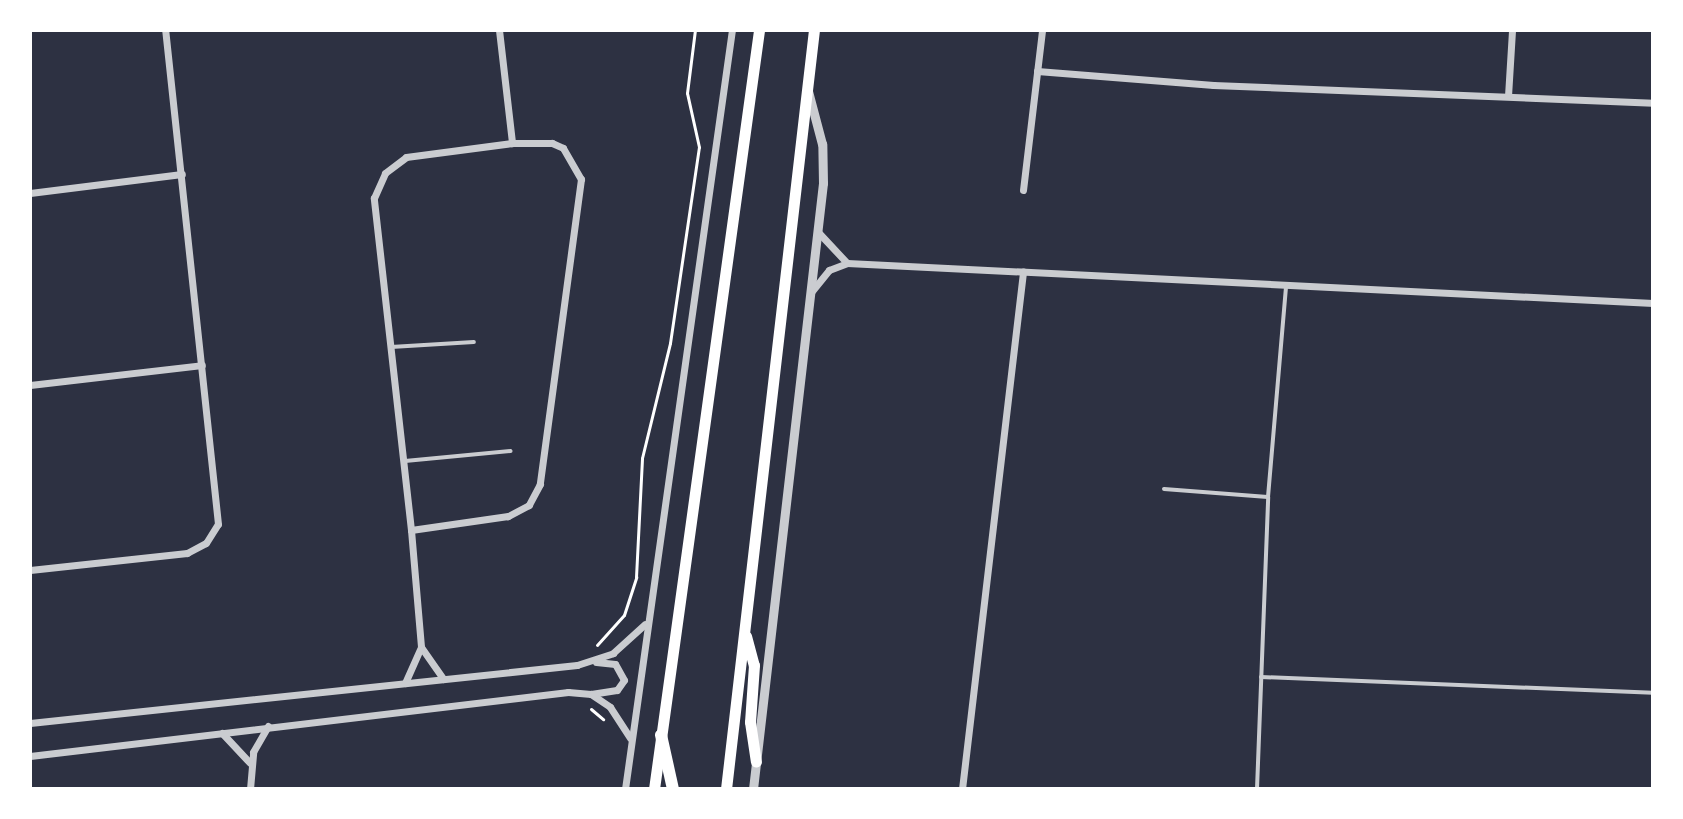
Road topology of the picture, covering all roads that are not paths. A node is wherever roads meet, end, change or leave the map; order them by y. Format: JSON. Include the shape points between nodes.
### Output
{"nodes":[{"id":1,"x":165,"y":30,"type":"edge"},
{"id":2,"x":499,"y":30,"type":"edge"},
{"id":3,"x":732,"y":30,"type":"edge"},
{"id":4,"x":759,"y":30,"type":"edge"},
{"id":5,"x":814,"y":30,"type":"edge"},
{"id":6,"x":1042,"y":30,"type":"edge"},
{"id":7,"x":1512,"y":30,"type":"edge"},
{"id":8,"x":1037,"y":71,"type":"junction"},
{"id":9,"x":807,"y":88,"type":"junction"},
{"id":10,"x":1508,"y":96,"type":"junction"},
{"id":11,"x":1653,"y":103,"type":"edge"},
{"id":12,"x":512,"y":143,"type":"junction"},
{"id":13,"x":182,"y":174,"type":"junction"},
{"id":14,"x":1023,"y":190,"type":"dead end"},
{"id":15,"x":30,"y":193,"type":"edge"},
{"id":16,"x":818,"y":232,"type":"junction"},
{"id":17,"x":847,"y":263,"type":"junction"},
{"id":18,"x":1023,"y":272,"type":"junction"},
{"id":19,"x":1286,"y":285,"type":"junction"},
{"id":20,"x":811,"y":293,"type":"junction"},
{"id":21,"x":1653,"y":303,"type":"edge"},
{"id":22,"x":474,"y":342,"type":"dead end"},
{"id":23,"x":391,"y":347,"type":"junction"},
{"id":24,"x":202,"y":365,"type":"junction"},
{"id":25,"x":30,"y":385,"type":"edge"},
{"id":26,"x":511,"y":451,"type":"dead end"},
{"id":27,"x":405,"y":461,"type":"junction"},
{"id":28,"x":1164,"y":489,"type":"dead end"},
{"id":29,"x":1268,"y":497,"type":"junction"},
{"id":30,"x":411,"y":530,"type":"junction"},
{"id":31,"x":30,"y":570,"type":"edge"},
{"id":32,"x":646,"y":622,"type":"junction"},
{"id":33,"x":744,"y":631,"type":"junction"},
{"id":34,"x":421,"y":647,"type":"junction"},
{"id":35,"x":592,"y":662,"type":"junction"},
{"id":36,"x":1261,"y":677,"type":"junction"},
{"id":37,"x":443,"y":679,"type":"junction"},
{"id":38,"x":405,"y":683,"type":"junction"},
{"id":39,"x":1653,"y":693,"type":"edge"},
{"id":40,"x":591,"y":694,"type":"junction"},
{"id":41,"x":30,"y":723,"type":"edge"},
{"id":42,"x":268,"y":726,"type":"junction"},
{"id":43,"x":221,"y":732,"type":"junction"},
{"id":44,"x":661,"y":735,"type":"junction"},
{"id":45,"x":631,"y":740,"type":"junction"},
{"id":46,"x":30,"y":756,"type":"edge"},
{"id":47,"x":756,"y":762,"type":"junction"},
{"id":48,"x":250,"y":763,"type":"junction"},
{"id":49,"x":250,"y":789,"type":"edge"},
{"id":50,"x":625,"y":789,"type":"edge"},
{"id":51,"x":654,"y":789,"type":"edge"},
{"id":52,"x":673,"y":789,"type":"edge"},
{"id":53,"x":726,"y":789,"type":"edge"},
{"id":54,"x":753,"y":789,"type":"edge"},
{"id":55,"x":962,"y":789,"type":"edge"},
{"id":56,"x":1257,"y":789,"type":"edge"}],
"edges":[{"from":1,"to":13,"type":"street"},
{"from":2,"to":12,"type":"street"},
{"from":3,"to":32,"type":"street","via":[[694,324]]},
{"from":4,"to":44,"type":"main road"},
{"from":5,"to":9,"type":"main road"},
{"from":6,"to":8,"type":"street"},
{"from":7,"to":10,"type":"street"},
{"from":8,"to":10,"type":"street","via":[[1213,85]]},
{"from":8,"to":14,"type":"street"},
{"from":9,"to":16,"type":"street","via":[[822,144]]},
{"from":9,"to":33,"type":"main road"},
{"from":10,"to":11,"type":"street"},
{"from":12,"to":23,"type":"street","via":[[419,153],[385,173],[374,211]]},
{"from":12,"to":30,"type":"street","via":[[563,148],[581,179],[540,484],[529,505],[508,516]]},
{"from":13,"to":15,"type":"street"},
{"from":13,"to":24,"type":"street"},
{"from":16,"to":17,"type":"street"},
{"from":16,"to":20,"type":"street"},
{"from":17,"to":18,"type":"street"},
{"from":17,"to":20,"type":"street","via":[[829,270]]},
{"from":18,"to":19,"type":"street"},
{"from":18,"to":55,"type":"street"},
{"from":19,"to":21,"type":"street"},
{"from":19,"to":29,"type":"lane"},
{"from":20,"to":47,"type":"street"},
{"from":22,"to":23,"type":"lane"},
{"from":23,"to":27,"type":"street"},
{"from":24,"to":25,"type":"street"},
{"from":24,"to":31,"type":"street","via":[[220,513],[206,543],[187,553]]},
{"from":26,"to":27,"type":"lane"},
{"from":27,"to":30,"type":"street"},
{"from":28,"to":29,"type":"lane"},
{"from":29,"to":36,"type":"lane"},
{"from":30,"to":34,"type":"street"},
{"from":32,"to":35,"type":"street","via":[[623,647]]},
{"from":32,"to":45,"type":"street"},
{"from":33,"to":47,"type":"main road","via":[[754,665],[750,722]]},
{"from":33,"to":53,"type":"main road"},
{"from":34,"to":37,"type":"street"},
{"from":34,"to":38,"type":"street"},
{"from":35,"to":37,"type":"street"},
{"from":35,"to":40,"type":"street","via":[[615,664],[624,680],[617,690]]},
{"from":36,"to":39,"type":"lane"},
{"from":36,"to":56,"type":"lane"},
{"from":37,"to":38,"type":"street"},
{"from":38,"to":41,"type":"street"},
{"from":40,"to":42,"type":"street","via":[[486,700]]},
{"from":40,"to":45,"type":"street","via":[[619,716]]},
{"from":42,"to":43,"type":"street"},
{"from":42,"to":48,"type":"street"},
{"from":43,"to":46,"type":"street"},
{"from":43,"to":48,"type":"street","via":[[240,746]]},
{"from":44,"to":51,"type":"main road"},
{"from":44,"to":52,"type":"main road"},
{"from":45,"to":50,"type":"street"},
{"from":47,"to":54,"type":"street"},
{"from":48,"to":49,"type":"street"}]}
